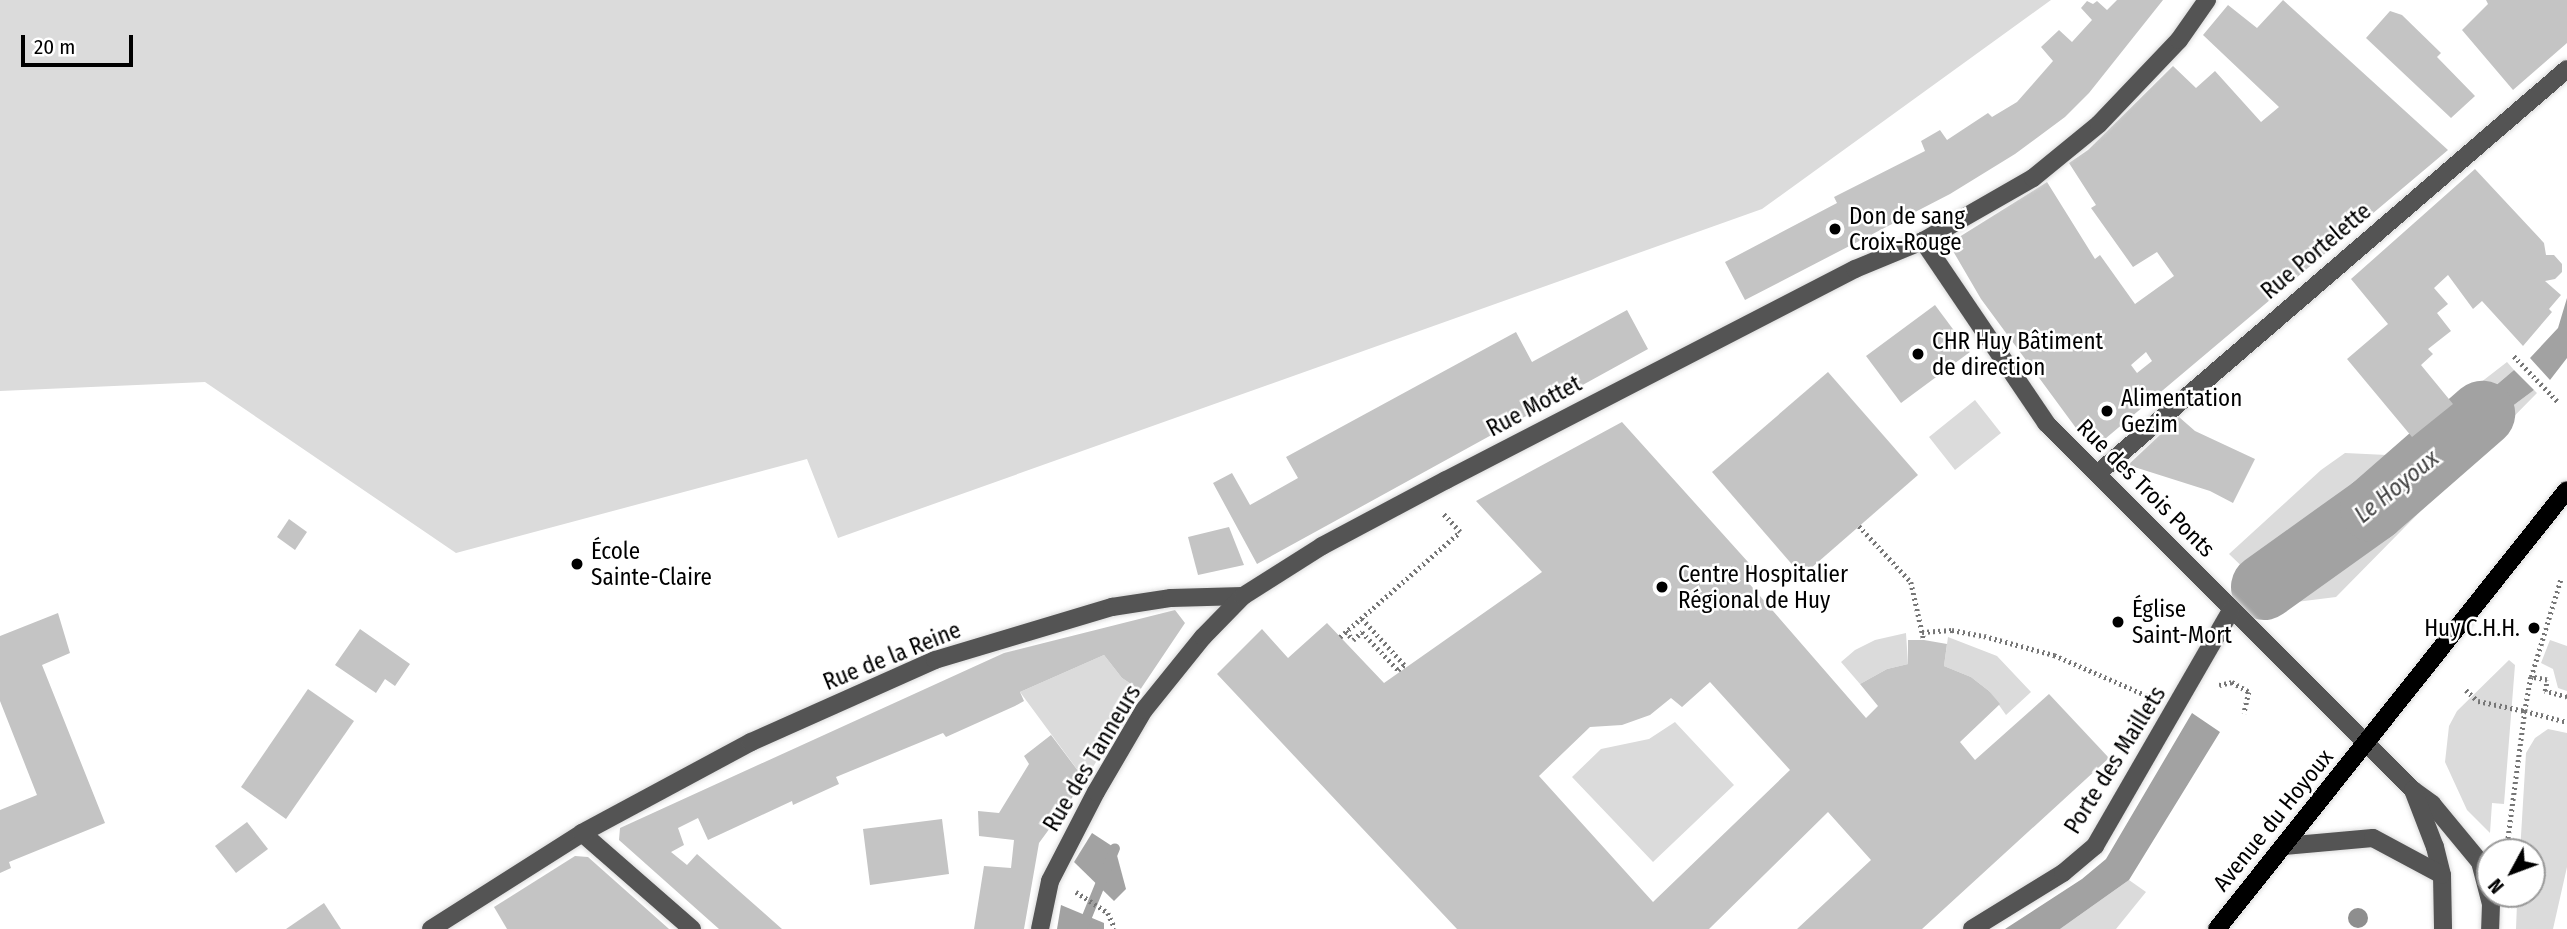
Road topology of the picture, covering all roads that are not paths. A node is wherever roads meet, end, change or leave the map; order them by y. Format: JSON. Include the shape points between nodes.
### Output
{"nodes":[{"id":1,"x":2207,"y":0,"type":"edge"},
{"id":2,"x":2567,"y":69,"type":"edge"},
{"id":3,"x":1923,"y":241,"type":"junction"},
{"id":4,"x":2098,"y":473,"type":"junction"},
{"id":5,"x":2567,"y":490,"type":"edge"},
{"id":6,"x":1243,"y":597,"type":"junction"},
{"id":7,"x":2231,"y":610,"type":"junction"},
{"id":8,"x":2367,"y":742,"type":"junction"},
{"id":9,"x":2413,"y":790,"type":"junction"},
{"id":10,"x":582,"y":833,"type":"junction"},
{"id":11,"x":2284,"y":846,"type":"junction"},
{"id":12,"x":2442,"y":875,"type":"junction"},
{"id":13,"x":431,"y":929,"type":"edge"},
{"id":14,"x":692,"y":929,"type":"edge"},
{"id":15,"x":1040,"y":929,"type":"edge"},
{"id":16,"x":1972,"y":929,"type":"edge"},
{"id":17,"x":2217,"y":929,"type":"edge"},
{"id":18,"x":2443,"y":929,"type":"edge"},
{"id":19,"x":2490,"y":929,"type":"edge"}],
"edges":[{"from":1,"to":3,"type":"street","name":"Rue Mottet","via":[[2179,40],[2099,124],[2033,178]]},
{"from":2,"to":4,"type":"street","name":"Rue Portelette"},
{"from":3,"to":4,"type":"street","name":"Rue des Trois Ponts","via":[[2046,423]]},
{"from":3,"to":6,"type":"street","name":"Rue Mottet","via":[[1854,269],[1654,370],[1322,546]]},
{"from":4,"to":7,"type":"street","name":"Rue des Trois Ponts"},
{"from":5,"to":8,"type":"main road","name":"Avenue du Hoyoux"},
{"from":6,"to":10,"type":"street","name":"Rue de la Reine","via":[[1171,598],[1112,607],[935,660],[751,742]]},
{"from":6,"to":15,"type":"street","name":"Rue des Tanneurs","via":[[1203,637],[1144,710],[1050,881]]},
{"from":7,"to":8,"type":"street","name":"Rue des Trois Ponts"},
{"from":7,"to":16,"type":"street","name":"Porte des Maillets","via":[[2200,683],[2176,708],[2095,846],[2063,873]]},
{"from":8,"to":9,"type":"street","name":"Rue des Trois Ponts"},
{"from":8,"to":11,"type":"main road","name":"Avenue du Hoyoux"},
{"from":9,"to":12,"type":"street"},
{"from":9,"to":19,"type":"street","name":"Rue des Trois Ponts","via":[[2432,804],[2480,862],[2491,904]]},
{"from":10,"to":13,"type":"street","name":"Rue de la Reine"},
{"from":10,"to":14,"type":"street"},
{"from":11,"to":12,"type":"street","via":[[2373,838]]},
{"from":11,"to":17,"type":"main road","name":"Avenue du Hoyoux"},
{"from":12,"to":18,"type":"street"}]}
